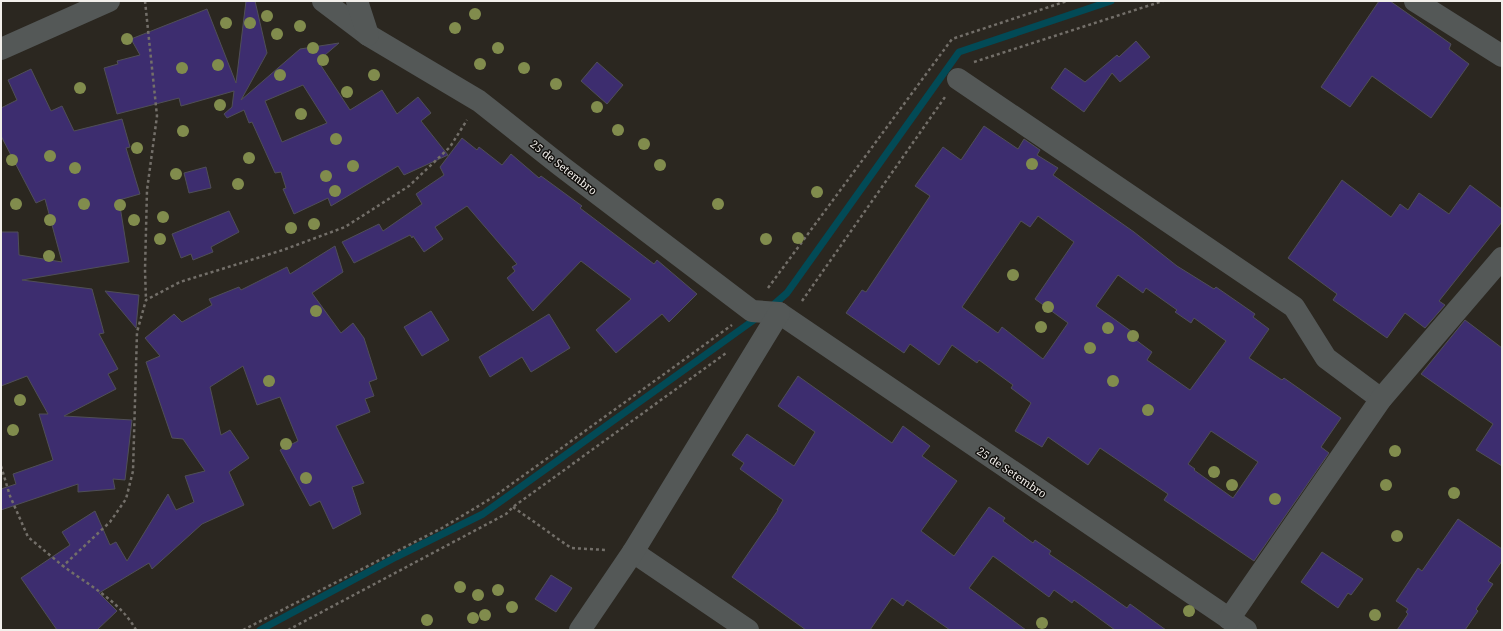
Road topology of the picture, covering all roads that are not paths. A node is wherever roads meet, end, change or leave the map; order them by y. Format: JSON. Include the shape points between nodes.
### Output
{"nodes":[{"id":1,"x":109,"y":1,"type":"edge"},
{"id":2,"x":323,"y":1,"type":"edge"},
{"id":3,"x":357,"y":1,"type":"edge"},
{"id":4,"x":1415,"y":1,"type":"edge"},
{"id":5,"x":368,"y":34,"type":"junction"},
{"id":6,"x":1,"y":49,"type":"edge"},
{"id":7,"x":1502,"y":56,"type":"edge"},
{"id":8,"x":958,"y":79,"type":"road end"},
{"id":9,"x":1502,"y":258,"type":"edge"},
{"id":10,"x":779,"y":313,"type":"junction"},
{"id":11,"x":1380,"y":399,"type":"junction"},
{"id":12,"x":633,"y":552,"type":"junction"},
{"id":13,"x":1237,"y":624,"type":"edge"},
{"id":14,"x":580,"y":630,"type":"edge"},
{"id":15,"x":748,"y":630,"type":"edge"}],
"edges":[{"from":1,"to":6,"type":"street"},
{"from":2,"to":5,"type":"street","name":"25 de Setembro"},
{"from":3,"to":5,"type":"street"},
{"from":4,"to":7,"type":"street"},
{"from":5,"to":10,"type":"street","name":"25 de Setembro","via":[[479,101],[752,311]]},
{"from":8,"to":11,"type":"street","via":[[1294,307],[1326,358]]},
{"from":9,"to":11,"type":"street"},
{"from":10,"to":12,"type":"street"},
{"from":10,"to":13,"type":"street","name":"25 de Setembro"},
{"from":11,"to":13,"type":"street"},
{"from":12,"to":14,"type":"street"},
{"from":12,"to":15,"type":"street"}]}
